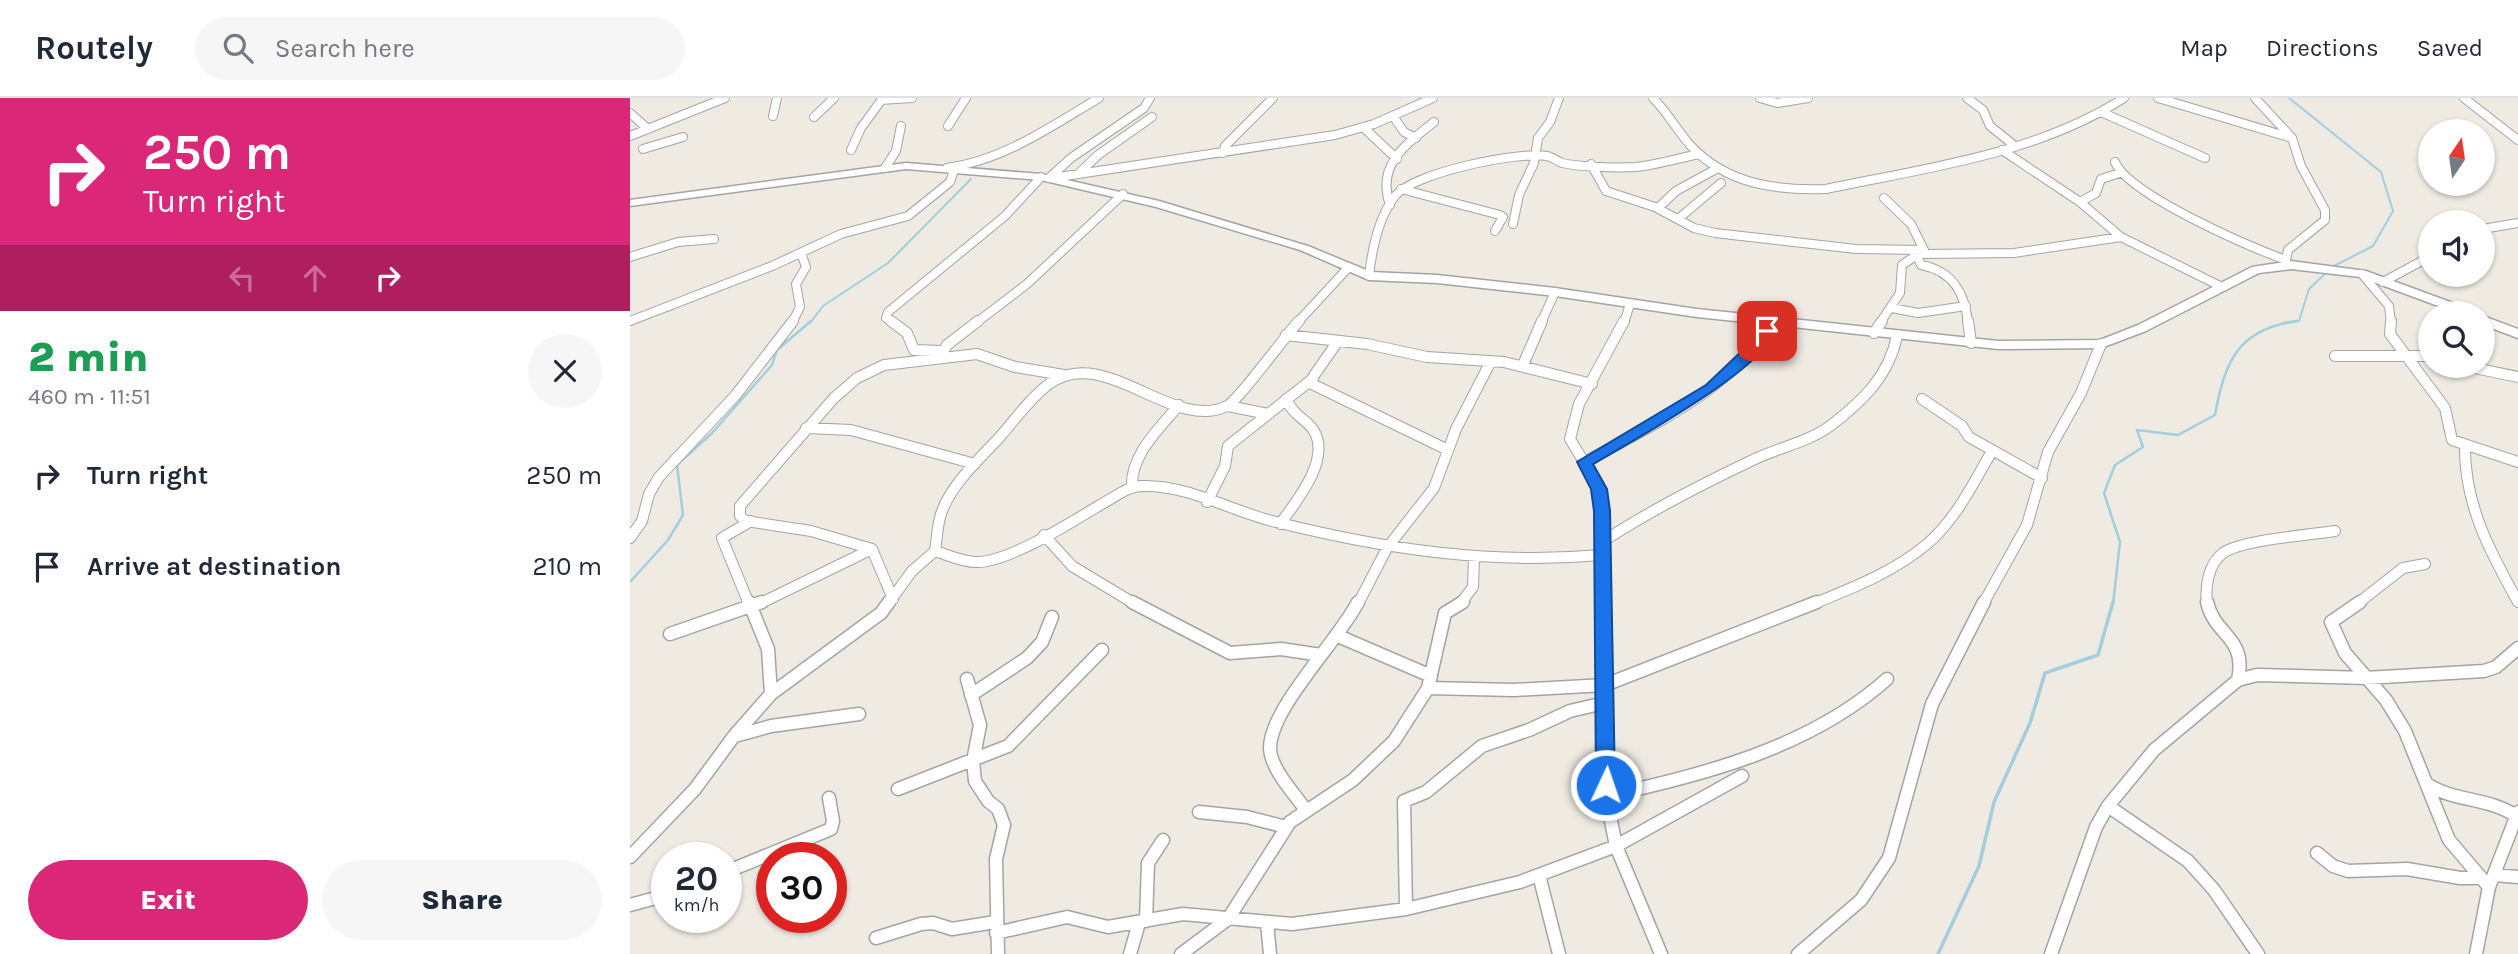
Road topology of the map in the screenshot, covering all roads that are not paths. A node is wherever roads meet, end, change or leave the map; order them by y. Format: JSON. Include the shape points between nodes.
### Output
{"nodes":[{"id":1,"x":725,"y":98,"type":"edge"},
{"id":2,"x":777,"y":98,"type":"edge"},
{"id":3,"x":834,"y":98,"type":"edge"},
{"id":4,"x":912,"y":98,"type":"edge"},
{"id":5,"x":966,"y":98,"type":"edge"},
{"id":6,"x":1099,"y":98,"type":"edge"},
{"id":7,"x":1150,"y":98,"type":"edge"},
{"id":8,"x":1273,"y":98,"type":"edge"},
{"id":9,"x":1433,"y":98,"type":"edge"},
{"id":10,"x":1559,"y":98,"type":"edge"},
{"id":11,"x":1653,"y":98,"type":"edge"},
{"id":12,"x":1760,"y":98,"type":"edge"},
{"id":13,"x":1808,"y":98,"type":"edge"},
{"id":14,"x":1967,"y":98,"type":"edge"},
{"id":15,"x":2123,"y":98,"type":"edge"},
{"id":16,"x":2158,"y":98,"type":"edge"},
{"id":17,"x":2255,"y":98,"type":"edge"},
{"id":18,"x":2464,"y":98,"type":"edge"},
{"id":19,"x":882,"y":99,"type":"edge"},
{"id":20,"x":2101,"y":112,"type":"junction"},
{"id":21,"x":630,"y":113,"type":"edge"},
{"id":22,"x":773,"y":116,"type":"dead end"},
{"id":23,"x":1393,"y":116,"type":"junction"},
{"id":24,"x":814,"y":117,"type":"dead end"},
{"id":25,"x":1152,"y":117,"type":"dead end"},
{"id":26,"x":673,"y":119,"type":"junction"},
{"id":27,"x":1434,"y":122,"type":"dead end"},
{"id":28,"x":901,"y":126,"type":"dead end"},
{"id":29,"x":948,"y":126,"type":"dead end"},
{"id":30,"x":1363,"y":127,"type":"junction"},
{"id":31,"x":648,"y":129,"type":"junction"},
{"id":32,"x":630,"y":136,"type":"edge"},
{"id":33,"x":1416,"y":138,"type":"junction"},
{"id":34,"x":2292,"y":138,"type":"junction"},
{"id":35,"x":2518,"y":140,"type":"edge"},
{"id":36,"x":2015,"y":146,"type":"junction"},
{"id":37,"x":643,"y":149,"type":"dead end"},
{"id":38,"x":851,"y":150,"type":"dead end"},
{"id":39,"x":2002,"y":150,"type":"junction"},
{"id":40,"x":1223,"y":153,"type":"junction"},
{"id":41,"x":1699,"y":154,"type":"junction"},
{"id":42,"x":1535,"y":158,"type":"junction"},
{"id":43,"x":2205,"y":158,"type":"dead end"},
{"id":44,"x":1397,"y":159,"type":"junction"},
{"id":45,"x":2115,"y":162,"type":"dead end"},
{"id":46,"x":1591,"y":164,"type":"junction"},
{"id":47,"x":936,"y":166,"type":"junction"},
{"id":48,"x":885,"y":168,"type":"junction"},
{"id":49,"x":1718,"y":168,"type":"junction"},
{"id":50,"x":954,"y":170,"type":"junction"},
{"id":51,"x":2120,"y":173,"type":"junction"},
{"id":52,"x":1079,"y":174,"type":"junction"},
{"id":53,"x":1048,"y":178,"type":"junction"},
{"id":54,"x":1721,"y":183,"type":"dead end"},
{"id":55,"x":1401,"y":189,"type":"junction"},
{"id":56,"x":1123,"y":194,"type":"junction"},
{"id":57,"x":1884,"y":198,"type":"dead end"},
{"id":58,"x":630,"y":202,"type":"edge"},
{"id":59,"x":2080,"y":202,"type":"junction"},
{"id":60,"x":1390,"y":205,"type":"junction"},
{"id":61,"x":1658,"y":208,"type":"junction"},
{"id":62,"x":1678,"y":219,"type":"junction"},
{"id":63,"x":2518,"y":223,"type":"edge"},
{"id":64,"x":1514,"y":224,"type":"dead end"},
{"id":65,"x":2495,"y":227,"type":"edge"},
{"id":66,"x":1495,"y":231,"type":"dead end"},
{"id":67,"x":2121,"y":237,"type":"junction"},
{"id":68,"x":714,"y":239,"type":"dead end"},
{"id":69,"x":801,"y":253,"type":"junction"},
{"id":70,"x":1920,"y":253,"type":"junction"},
{"id":71,"x":630,"y":257,"type":"edge"},
{"id":72,"x":2285,"y":263,"type":"junction"},
{"id":73,"x":2418,"y":263,"type":"edge"},
{"id":74,"x":1347,"y":269,"type":"junction"},
{"id":75,"x":2362,"y":274,"type":"junction"},
{"id":76,"x":1369,"y":276,"type":"junction"},
{"id":77,"x":2383,"y":282,"type":"junction"},
{"id":78,"x":2222,"y":287,"type":"junction"},
{"id":79,"x":1555,"y":292,"type":"junction"},
{"id":80,"x":2435,"y":301,"type":"edge"},
{"id":81,"x":1630,"y":304,"type":"junction"},
{"id":82,"x":1966,"y":306,"type":"junction"},
{"id":83,"x":1892,"y":307,"type":"junction"},
{"id":84,"x":630,"y":321,"type":"edge"},
{"id":85,"x":1772,"y":322,"type":"junction"},
{"id":86,"x":2495,"y":325,"type":"edge"},
{"id":87,"x":1874,"y":333,"type":"junction"},
{"id":88,"x":2518,"y":334,"type":"edge"},
{"id":89,"x":1286,"y":335,"type":"junction"},
{"id":90,"x":1897,"y":335,"type":"junction"},
{"id":91,"x":1338,"y":341,"type":"junction"},
{"id":92,"x":1971,"y":343,"type":"junction"},
{"id":93,"x":2101,"y":344,"type":"junction"},
{"id":94,"x":940,"y":356,"type":"junction"},
{"id":95,"x":2335,"y":356,"type":"dead end"},
{"id":96,"x":2404,"y":356,"type":"junction"},
{"id":97,"x":2418,"y":356,"type":"edge"},
{"id":98,"x":1491,"y":361,"type":"junction"},
{"id":99,"x":1523,"y":365,"type":"junction"},
{"id":100,"x":2495,"y":372,"type":"edge"},
{"id":101,"x":1064,"y":375,"type":"junction"},
{"id":102,"x":2518,"y":377,"type":"edge"},
{"id":103,"x":1310,"y":382,"type":"junction"},
{"id":104,"x":1592,"y":384,"type":"junction"},
{"id":105,"x":1286,"y":399,"type":"junction"},
{"id":106,"x":1922,"y":399,"type":"dead end"},
{"id":107,"x":1178,"y":405,"type":"junction"},
{"id":108,"x":1228,"y":405,"type":"junction"},
{"id":109,"x":1268,"y":414,"type":"junction"},
{"id":110,"x":806,"y":428,"type":"junction"},
{"id":111,"x":2465,"y":445,"type":"junction"},
{"id":112,"x":1448,"y":450,"type":"junction"},
{"id":113,"x":1992,"y":451,"type":"junction"},
{"id":114,"x":1585,"y":462,"type":"junction"},
{"id":115,"x":2518,"y":462,"type":"edge"},
{"id":116,"x":975,"y":464,"type":"junction"},
{"id":117,"x":2042,"y":478,"type":"junction"},
{"id":118,"x":1132,"y":488,"type":"junction"},
{"id":119,"x":1207,"y":502,"type":"junction"},
{"id":120,"x":751,"y":522,"type":"junction"},
{"id":121,"x":1280,"y":524,"type":"junction"},
{"id":122,"x":2335,"y":531,"type":"dead end"},
{"id":123,"x":1044,"y":535,"type":"junction"},
{"id":124,"x":630,"y":538,"type":"edge"},
{"id":125,"x":1602,"y":542,"type":"junction"},
{"id":126,"x":1387,"y":548,"type":"junction"},
{"id":127,"x":872,"y":549,"type":"junction"},
{"id":128,"x":935,"y":551,"type":"junction"},
{"id":129,"x":1601,"y":555,"type":"junction"},
{"id":130,"x":1474,"y":557,"type":"junction"},
{"id":131,"x":2425,"y":564,"type":"dead end"},
{"id":132,"x":893,"y":599,"type":"junction"},
{"id":133,"x":2518,"y":602,"type":"edge"},
{"id":134,"x":752,"y":607,"type":"junction"},
{"id":135,"x":1052,"y":617,"type":"dead end"},
{"id":136,"x":670,"y":634,"type":"dead end"},
{"id":137,"x":1338,"y":635,"type":"junction"},
{"id":138,"x":2518,"y":648,"type":"edge"},
{"id":139,"x":1102,"y":650,"type":"dead end"},
{"id":140,"x":1321,"y":655,"type":"junction"},
{"id":141,"x":2366,"y":678,"type":"junction"},
{"id":142,"x":967,"y":679,"type":"dead end"},
{"id":143,"x":1887,"y":679,"type":"dead end"},
{"id":144,"x":2238,"y":680,"type":"junction"},
{"id":145,"x":1429,"y":682,"type":"junction"},
{"id":146,"x":1605,"y":685,"type":"junction"},
{"id":147,"x":771,"y":694,"type":"junction"},
{"id":148,"x":971,"y":695,"type":"junction"},
{"id":149,"x":1604,"y":703,"type":"junction"},
{"id":150,"x":859,"y":714,"type":"dead end"},
{"id":151,"x":734,"y":736,"type":"junction"},
{"id":152,"x":972,"y":761,"type":"junction"},
{"id":153,"x":1742,"y":776,"type":"dead end"},
{"id":154,"x":2427,"y":784,"type":"junction"},
{"id":155,"x":898,"y":789,"type":"dead end"},
{"id":156,"x":1606,"y":796,"type":"junction"},
{"id":157,"x":829,"y":798,"type":"dead end"},
{"id":158,"x":2108,"y":806,"type":"junction"},
{"id":159,"x":1305,"y":809,"type":"junction"},
{"id":160,"x":1199,"y":812,"type":"dead end"},
{"id":161,"x":2517,"y":814,"type":"edge"},
{"id":162,"x":1286,"y":827,"type":"junction"},
{"id":163,"x":1163,"y":840,"type":"dead end"},
{"id":164,"x":1616,"y":846,"type":"junction"},
{"id":165,"x":2318,"y":853,"type":"dead end"},
{"id":166,"x":630,"y":857,"type":"edge"},
{"id":167,"x":742,"y":865,"type":"edge"},
{"id":168,"x":1539,"y":875,"type":"junction"},
{"id":169,"x":2518,"y":877,"type":"edge"},
{"id":170,"x":2488,"y":880,"type":"junction"},
{"id":171,"x":651,"y":899,"type":"edge"},
{"id":172,"x":630,"y":905,"type":"edge"},
{"id":173,"x":1406,"y":909,"type":"junction"},
{"id":174,"x":1228,"y":919,"type":"junction"},
{"id":175,"x":1143,"y":922,"type":"junction"},
{"id":176,"x":1267,"y":922,"type":"junction"},
{"id":177,"x":995,"y":928,"type":"junction"},
{"id":178,"x":876,"y":938,"type":"dead end"},
{"id":179,"x":998,"y":954,"type":"edge"},
{"id":180,"x":1130,"y":954,"type":"edge"},
{"id":181,"x":1181,"y":954,"type":"edge"},
{"id":182,"x":1270,"y":954,"type":"edge"},
{"id":183,"x":1559,"y":954,"type":"edge"},
{"id":184,"x":1661,"y":954,"type":"edge"},
{"id":185,"x":1798,"y":954,"type":"edge"},
{"id":186,"x":2051,"y":954,"type":"edge"},
{"id":187,"x":2258,"y":954,"type":"edge"},
{"id":188,"x":2476,"y":954,"type":"edge"}],
"edges":[{"from":1,"to":26,"type":"street"},
{"from":2,"to":22,"type":"street"},
{"from":3,"to":24,"type":"street"},
{"from":4,"to":19,"type":"street"},
{"from":5,"to":29,"type":"street"},
{"from":6,"to":47,"type":"street","via":[[992,156],[966,166]]},
{"from":7,"to":53,"type":"street","via":[[1144,108]]},
{"from":8,"to":40,"type":"street"},
{"from":9,"to":23,"type":"street"},
{"from":10,"to":42,"type":"street","via":[[1538,138]]},
{"from":11,"to":41,"type":"street"},
{"from":12,"to":13,"type":"street","via":[[1777,103]]},
{"from":14,"to":36,"type":"street","via":[[1983,110],[1990,126]]},
{"from":15,"to":20,"type":"street"},
{"from":16,"to":34,"type":"street"},
{"from":17,"to":34,"type":"street"},
{"from":18,"to":35,"type":"street"},
{"from":19,"to":38,"type":"street"},
{"from":20,"to":36,"type":"street"},
{"from":20,"to":43,"type":"street","via":[[2181,143]]},
{"from":21,"to":31,"type":"street"},
{"from":23,"to":30,"type":"street"},
{"from":23,"to":33,"type":"street","via":[[1404,132]]},
{"from":25,"to":52,"type":"street"},
{"from":26,"to":31,"type":"street"},
{"from":26,"to":37,"type":"street","via":[[685,140]]},
{"from":27,"to":33,"type":"street"},
{"from":28,"to":48,"type":"street","via":[[896,151]]},
{"from":30,"to":40,"type":"street"},
{"from":30,"to":44,"type":"street"},
{"from":31,"to":32,"type":"street"},
{"from":33,"to":44,"type":"street"},
{"from":34,"to":72,"type":"street","via":[[2326,216],[2319,227],[2288,250]]},
{"from":36,"to":39,"type":"street"},
{"from":39,"to":49,"type":"street","via":[[1826,189],[1765,187]]},
{"from":39,"to":59,"type":"street"},
{"from":40,"to":52,"type":"street"},
{"from":41,"to":46,"type":"street","via":[[1636,167]]},
{"from":41,"to":49,"type":"street"},
{"from":42,"to":46,"type":"street"},
{"from":42,"to":55,"type":"street","via":[[1469,163]]},
{"from":42,"to":64,"type":"street","via":[[1517,203]]},
{"from":44,"to":60,"type":"street","via":[[1384,183]]},
{"from":45,"to":51,"type":"street"},
{"from":46,"to":61,"type":"street","via":[[1606,191]]},
{"from":47,"to":48,"type":"street"},
{"from":47,"to":50,"type":"street"},
{"from":48,"to":58,"type":"street"},
{"from":49,"to":61,"type":"street","via":[[1676,191]]},
{"from":50,"to":53,"type":"street"},
{"from":50,"to":69,"type":"street","via":[[950,182],[908,215],[850,230]]},
{"from":51,"to":59,"type":"street","via":[[2101,179],[2096,193]]},
{"from":51,"to":72,"type":"street","via":[[2220,236]]},
{"from":52,"to":53,"type":"street"},
{"from":53,"to":56,"type":"street"},
{"from":53,"to":94,"type":"street","via":[[888,312],[886,318],[907,333],[914,350]]},
{"from":54,"to":62,"type":"street"},
{"from":55,"to":60,"type":"street"},
{"from":55,"to":66,"type":"street","via":[[1500,215]]},
{"from":56,"to":74,"type":"street","via":[[1304,248]]},
{"from":56,"to":94,"type":"street","via":[[1027,284]]},
{"from":57,"to":70,"type":"street","via":[[1911,224]]},
{"from":59,"to":67,"type":"street"},
{"from":60,"to":76,"type":"street","via":[[1373,244]]},
{"from":61,"to":62,"type":"street"},
{"from":62,"to":70,"type":"street","via":[[1694,228],[1729,235]]},
{"from":63,"to":65,"type":"street"},
{"from":67,"to":70,"type":"street","via":[[2014,253]]},
{"from":67,"to":78,"type":"street"},
{"from":68,"to":71,"type":"street","via":[[678,242]]},
{"from":69,"to":84,"type":"street"},
{"from":69,"to":124,"type":"street","via":[[806,267],[796,284],[798,314],[735,396],[659,477],[642,521]]},
{"from":70,"to":82,"type":"street","via":[[1921,265],[1936,268],[1961,291]]},
{"from":70,"to":83,"type":"street","via":[[1902,265],[1900,293]]},
{"from":72,"to":75,"type":"street"},
{"from":72,"to":78,"type":"street","via":[[2256,270]]},
{"from":73,"to":77,"type":"street"},
{"from":74,"to":76,"type":"street"},
{"from":74,"to":89,"type":"street"},
{"from":75,"to":77,"type":"street"},
{"from":75,"to":96,"type":"street","via":[[2389,305],[2392,318],[2388,329]]},
{"from":76,"to":79,"type":"street"},
{"from":77,"to":80,"type":"street"},
{"from":78,"to":93,"type":"street"},
{"from":79,"to":81,"type":"street"},
{"from":79,"to":99,"type":"street"},
{"from":81,"to":85,"type":"street"},
{"from":81,"to":104,"type":"street","via":[[1620,334]]},
{"from":82,"to":83,"type":"street","via":[[1918,313]]},
{"from":82,"to":92,"type":"street"},
{"from":83,"to":87,"type":"street"},
{"from":85,"to":87,"type":"street"},
{"from":85,"to":114,"type":"street","via":[[1757,345],[1711,388]]},
{"from":86,"to":88,"type":"street"},
{"from":87,"to":90,"type":"street"},
{"from":89,"to":91,"type":"street"},
{"from":89,"to":108,"type":"street"},
{"from":90,"to":92,"type":"street"},
{"from":90,"to":125,"type":"street","via":[[1893,358],[1881,379],[1828,428],[1745,464]]},
{"from":91,"to":98,"type":"street","via":[[1427,357]]},
{"from":91,"to":103,"type":"street"},
{"from":92,"to":93,"type":"street"},
{"from":93,"to":117,"type":"street","via":[[2081,393],[2048,452]]},
{"from":94,"to":101,"type":"street","via":[[977,354],[1015,367]]},
{"from":94,"to":110,"type":"street","via":[[870,370],[845,387]]},
{"from":95,"to":96,"type":"street"},
{"from":96,"to":97,"type":"street"},
{"from":96,"to":111,"type":"street","via":[[2445,408],[2452,440]]},
{"from":98,"to":99,"type":"street"},
{"from":98,"to":112,"type":"street"},
{"from":99,"to":104,"type":"street"},
{"from":100,"to":102,"type":"street"},
{"from":101,"to":107,"type":"street","via":[[1107,377]]},
{"from":101,"to":116,"type":"street","via":[[1040,391]]},
{"from":103,"to":105,"type":"street"},
{"from":103,"to":112,"type":"street"},
{"from":104,"to":114,"type":"street","via":[[1571,432],[1573,445]]},
{"from":105,"to":109,"type":"street"},
{"from":105,"to":121,"type":"street","via":[[1294,415],[1313,429],[1318,442],[1312,478]]},
{"from":106,"to":113,"type":"street"},
{"from":107,"to":108,"type":"street","via":[[1209,412]]},
{"from":107,"to":118,"type":"street","via":[[1139,455],[1131,474]]},
{"from":108,"to":109,"type":"street"},
{"from":109,"to":119,"type":"street","via":[[1228,446],[1226,466]]},
{"from":110,"to":116,"type":"street","via":[[851,430]]},
{"from":110,"to":120,"type":"street","via":[[740,506],[740,516]]},
{"from":111,"to":115,"type":"street"},
{"from":111,"to":133,"type":"street","via":[[2466,480],[2475,513]]},
{"from":112,"to":126,"type":"street","via":[[1427,499]]},
{"from":113,"to":117,"type":"street"},
{"from":113,"to":146,"type":"street","via":[[1944,527],[1911,558],[1840,593]]},
{"from":114,"to":125,"type":"street","via":[[1599,489]]},
{"from":116,"to":128,"type":"street","via":[[944,508]]},
{"from":117,"to":185,"type":"street","via":[[2027,525],[1958,648],[1927,718],[1889,858],[1878,880],[1853,911]]},
{"from":118,"to":119,"type":"street","via":[[1156,487]]},
{"from":118,"to":123,"type":"street"},
{"from":119,"to":121,"type":"street"},
{"from":120,"to":127,"type":"street","via":[[811,531]]},
{"from":120,"to":134,"type":"street","via":[[722,538]]},
{"from":121,"to":126,"type":"street"},
{"from":122,"to":144,"type":"street","via":[[2233,548],[2217,559],[2207,603],[2210,613],[2235,641]]},
{"from":123,"to":128,"type":"street","via":[[981,562]]},
{"from":123,"to":140,"type":"street","via":[[1072,566],[1155,616],[1230,653],[1281,649]]},
{"from":125,"to":129,"type":"street"},
{"from":126,"to":130,"type":"street"},
{"from":126,"to":137,"type":"street"},
{"from":127,"to":132,"type":"street"},
{"from":127,"to":134,"type":"street"},
{"from":128,"to":132,"type":"street","via":[[912,571]]},
{"from":129,"to":130,"type":"street"},
{"from":129,"to":146,"type":"street"},
{"from":130,"to":145,"type":"street","via":[[1471,591],[1444,613]]},
{"from":131,"to":141,"type":"street","via":[[2403,568],[2331,622],[2336,638]]},
{"from":132,"to":147,"type":"street","via":[[831,652]]},
{"from":134,"to":136,"type":"street"},
{"from":134,"to":147,"type":"street","via":[[771,660]]},
{"from":135,"to":148,"type":"street","via":[[1038,646],[1013,670]]},
{"from":137,"to":140,"type":"street"},
{"from":137,"to":145,"type":"street"},
{"from":138,"to":141,"type":"street","via":[[2490,670]]},
{"from":139,"to":152,"type":"street","via":[[1018,738],[998,752]]},
{"from":140,"to":159,"type":"street","via":[[1285,706],[1270,743],[1275,765]]},
{"from":141,"to":144,"type":"street","via":[[2257,675]]},
{"from":141,"to":154,"type":"street","via":[[2394,710]]},
{"from":142,"to":148,"type":"street"},
{"from":143,"to":156,"type":"street","via":[[1845,714],[1784,744]]},
{"from":144,"to":158,"type":"street","via":[[2154,750]]},
{"from":145,"to":146,"type":"street","via":[[1526,690]]},
{"from":145,"to":159,"type":"street","via":[[1408,722],[1382,754],[1353,780]]},
{"from":146,"to":149,"type":"street"},
{"from":147,"to":151,"type":"street"},
{"from":148,"to":152,"type":"street","via":[[979,725]]},
{"from":149,"to":156,"type":"street"},
{"from":149,"to":173,"type":"street","via":[[1570,711],[1482,746],[1426,792],[1404,801]]},
{"from":150,"to":151,"type":"street"},
{"from":151,"to":166,"type":"street","via":[[695,789]]},
{"from":152,"to":155,"type":"street"},
{"from":152,"to":177,"type":"street","via":[[979,788],[999,809],[1004,825],[996,859]]},
{"from":153,"to":164,"type":"street"},
{"from":154,"to":161,"type":"street","via":[[2444,794],[2496,802]]},
{"from":154,"to":170,"type":"street","via":[[2450,841]]},
{"from":156,"to":164,"type":"street"},
{"from":157,"to":167,"type":"street","via":[[831,829]]},
{"from":158,"to":186,"type":"street","via":[[2096,827]]},
{"from":158,"to":187,"type":"street","via":[[2188,861]]},
{"from":159,"to":162,"type":"street"},
{"from":160,"to":162,"type":"street"},
{"from":161,"to":170,"type":"street"},
{"from":162,"to":174,"type":"street"},
{"from":163,"to":175,"type":"street","via":[[1148,863]]},
{"from":164,"to":168,"type":"street"},
{"from":164,"to":184,"type":"street"},
{"from":165,"to":170,"type":"street","via":[[2348,871],[2407,869]]},
{"from":168,"to":173,"type":"street"},
{"from":168,"to":183,"type":"street"},
{"from":169,"to":170,"type":"street"},
{"from":170,"to":188,"type":"street"},
{"from":171,"to":172,"type":"street"},
{"from":173,"to":176,"type":"street","via":[[1292,924]]},
{"from":174,"to":175,"type":"street","via":[[1183,914]]},
{"from":174,"to":176,"type":"street"},
{"from":174,"to":181,"type":"street"},
{"from":175,"to":177,"type":"street","via":[[1097,927],[1067,917]]},
{"from":175,"to":180,"type":"street"},
{"from":176,"to":182,"type":"street"},
{"from":177,"to":178,"type":"street","via":[[921,924]]},
{"from":177,"to":179,"type":"street"}]}
